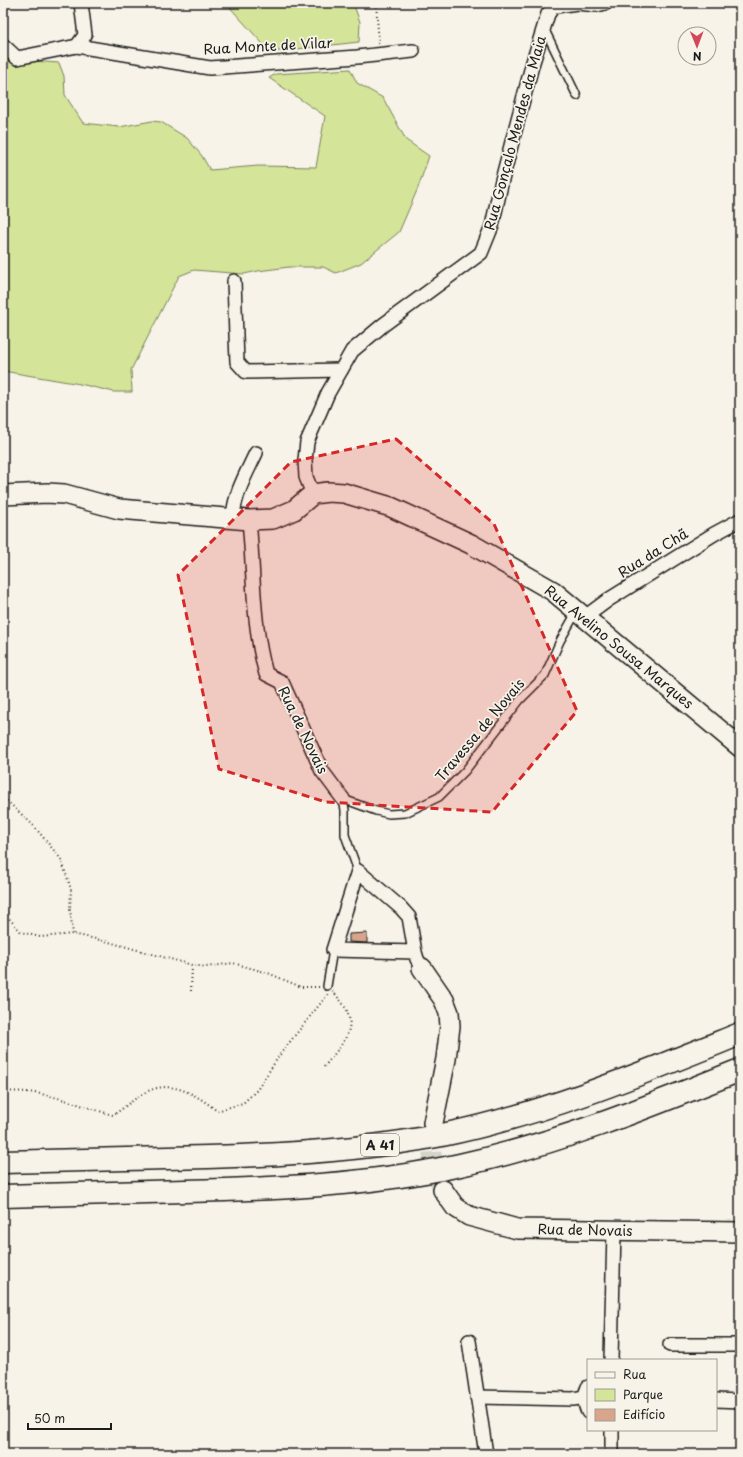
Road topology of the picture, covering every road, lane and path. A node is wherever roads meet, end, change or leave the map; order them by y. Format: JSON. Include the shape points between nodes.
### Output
{"nodes":[{"id":1,"x":81,"y":3,"type":"edge"},
{"id":2,"x":376,"y":3,"type":"edge"},
{"id":3,"x":606,"y":3,"type":"edge"},
{"id":4,"x":552,"y":5,"type":"edge"},
{"id":5,"x":543,"y":25,"type":"junction"},
{"id":6,"x":3,"y":45,"type":"edge"},
{"id":7,"x":77,"y":46,"type":"junction"},
{"id":8,"x":413,"y":50,"type":"dead end"},
{"id":9,"x":380,"y":54,"type":"junction"},
{"id":10,"x":577,"y":96,"type":"dead end"},
{"id":11,"x":234,"y":282,"type":"dead end"},
{"id":12,"x":341,"y":370,"type":"junction"},
{"id":13,"x":256,"y":453,"type":"dead end"},
{"id":14,"x":313,"y":494,"type":"junction"},
{"id":15,"x":3,"y":495,"type":"edge"},
{"id":16,"x":241,"y":519,"type":"junction"},
{"id":17,"x":740,"y":520,"type":"edge"},
{"id":18,"x":581,"y":614,"type":"junction"},
{"id":19,"x":740,"y":747,"type":"edge"},
{"id":20,"x":343,"y":799,"type":"junction"},
{"id":21,"x":3,"y":800,"type":"edge"},
{"id":22,"x":3,"y":868,"type":"edge"},
{"id":23,"x":358,"y":871,"type":"junction"},
{"id":24,"x":73,"y":934,"type":"junction"},
{"id":25,"x":333,"y":950,"type":"junction"},
{"id":26,"x":419,"y":960,"type":"junction"},
{"id":27,"x":192,"y":965,"type":"junction"},
{"id":28,"x":330,"y":988,"type":"junction"},
{"id":29,"x":191,"y":991,"type":"dead end"},
{"id":30,"x":740,"y":1034,"type":"edge"},
{"id":31,"x":324,"y":1067,"type":"dead end"},
{"id":32,"x":740,"y":1070,"type":"edge"},
{"id":33,"x":3,"y":1092,"type":"edge"},
{"id":34,"x":433,"y":1122,"type":"tunnel mouth"},
{"id":35,"x":3,"y":1162,"type":"edge"},
{"id":36,"x":443,"y":1190,"type":"tunnel mouth"},
{"id":37,"x":3,"y":1196,"type":"edge"},
{"id":38,"x":614,"y":1230,"type":"junction"},
{"id":39,"x":740,"y":1232,"type":"edge"},
{"id":40,"x":469,"y":1341,"type":"dead end"},
{"id":41,"x":670,"y":1345,"type":"dead end"},
{"id":42,"x":740,"y":1345,"type":"edge"},
{"id":43,"x":611,"y":1359,"type":"edge"},
{"id":44,"x":586,"y":1392,"type":"edge"},
{"id":45,"x":477,"y":1397,"type":"junction"},
{"id":46,"x":717,"y":1400,"type":"edge"},
{"id":47,"x":740,"y":1401,"type":"edge"},
{"id":48,"x":587,"y":1409,"type":"edge"},
{"id":49,"x":612,"y":1431,"type":"edge"},
{"id":50,"x":486,"y":1454,"type":"edge"},
{"id":51,"x":612,"y":1454,"type":"edge"}],
"edges":[{"from":1,"to":7,"type":"street","via":[[86,34]]},
{"from":2,"to":9,"type":"path"},
{"from":3,"to":4,"type":"street","name":"Rua Gonçalo Mendes da Maia"},
{"from":4,"to":5,"type":"street","name":"Rua Gonçalo Mendes da Maia"},
{"from":5,"to":10,"type":"lane"},
{"from":5,"to":12,"type":"street","name":"Rua Gonçalo Mendes da Maia","via":[[492,226],[481,253],[383,325],[352,351]]},
{"from":6,"to":7,"type":"street","name":"Rua Monte de Vilar","via":[[17,58]]},
{"from":7,"to":9,"type":"street","name":"Rua Monte de Vilar","via":[[210,68]]},
{"from":8,"to":9,"type":"street","name":"Rua Monte de Vilar"},
{"from":11,"to":12,"type":"street","via":[[237,362],[246,372]]},
{"from":12,"to":14,"type":"street","name":"Rua Gonçalo Mendes da Maia","via":[[307,442],[306,477]]},
{"from":13,"to":16,"type":"street","via":[[238,492],[234,509]]},
{"from":14,"to":16,"type":"street","via":[[294,510],[273,519]]},
{"from":14,"to":18,"type":"street","name":"Rua Avelino Sousa Marques","via":[[344,493],[391,508],[471,544],[553,591]]},
{"from":15,"to":16,"type":"street","via":[[64,494],[119,508]]},
{"from":16,"to":20,"type":"street","name":"Rua de Novais","via":[[260,653],[266,674],[282,682],[322,771]]},
{"from":17,"to":18,"type":"street","name":"Rua da Chã"},
{"from":18,"to":19,"type":"street","name":"Rua Avelino Sousa Marques"},
{"from":18,"to":20,"type":"lane","name":"Travessa de Novais","via":[[560,641],[545,675],[520,700],[465,770],[439,797],[405,813],[389,814]]},
{"from":20,"to":23,"type":"lane","via":[[345,836]]},
{"from":21,"to":24,"type":"path","via":[[33,825],[61,859],[71,889]]},
{"from":22,"to":24,"type":"path","via":[[7,916],[21,932],[40,937]]},
{"from":23,"to":25,"type":"street"},
{"from":23,"to":26,"type":"street","via":[[409,917]]},
{"from":24,"to":27,"type":"path"},
{"from":25,"to":26,"type":"street"},
{"from":25,"to":28,"type":"lane"},
{"from":26,"to":34,"type":"street","via":[[449,1012],[446,1059]]},
{"from":27,"to":28,"type":"path","via":[[206,967],[234,964],[268,973],[301,987]]},
{"from":27,"to":29,"type":"path"},
{"from":28,"to":31,"type":"path","via":[[342,1000],[350,1017],[350,1030]]},
{"from":28,"to":33,"type":"path","via":[[256,1090],[243,1103],[230,1108],[217,1111],[180,1088],[167,1087],[141,1094],[113,1115],[36,1092]]},
{"from":30,"to":35,"type":"highway","number":"A 41","via":[[622,1081],[541,1109],[486,1125],[422,1139],[290,1154]]},
{"from":32,"to":37,"type":"highway","number":"A 41","via":[[577,1133],[526,1149],[414,1174],[280,1188]]},
{"from":36,"to":38,"type":"street","name":"Rua de Novais","via":[[456,1207],[469,1216],[517,1229]]},
{"from":38,"to":39,"type":"street","name":"Rua de Novais"},
{"from":38,"to":43,"type":"street"},
{"from":40,"to":45,"type":"street"},
{"from":41,"to":42,"type":"street"},
{"from":44,"to":45,"type":"street","via":[[573,1399]]},
{"from":44,"to":48,"type":"street"},
{"from":45,"to":50,"type":"street"},
{"from":46,"to":47,"type":"street"},
{"from":49,"to":51,"type":"street"}]}
